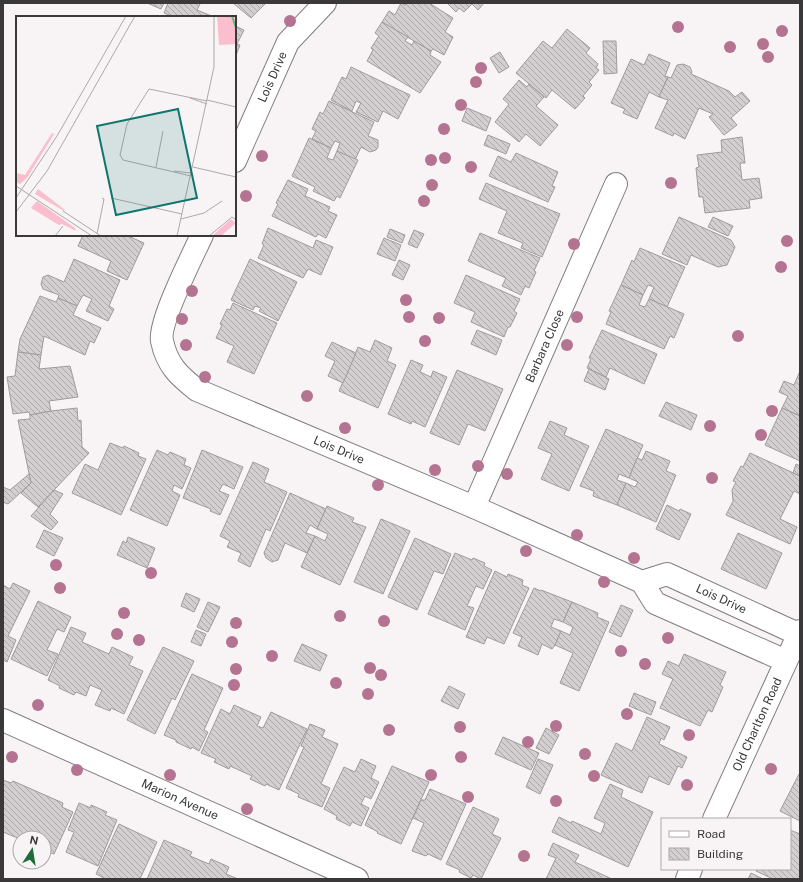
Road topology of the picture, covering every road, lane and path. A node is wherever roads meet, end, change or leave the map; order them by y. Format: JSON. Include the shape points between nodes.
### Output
{"nodes":[{"id":1,"x":324,"y":3,"type":"edge"},
{"id":2,"x":236,"y":159,"type":"edge"},
{"id":3,"x":616,"y":184,"type":"dead end"},
{"id":4,"x":202,"y":236,"type":"edge"},
{"id":5,"x":474,"y":507,"type":"junction"},
{"id":6,"x":642,"y":582,"type":"junction"},
{"id":7,"x":799,"y":632,"type":"edge"},
{"id":8,"x":786,"y":661,"type":"junction"},
{"id":9,"x":3,"y":720,"type":"edge"},
{"id":10,"x":714,"y":818,"type":"edge"},
{"id":11,"x":690,"y":870,"type":"edge"},
{"id":12,"x":357,"y":879,"type":"edge"},
{"id":13,"x":686,"y":879,"type":"edge"}],
"edges":[{"from":1,"to":2,"type":"street","name":"Lois Drive","via":[[288,42]]},
{"from":3,"to":5,"type":"street","name":"Barbara Close"},
{"from":4,"to":5,"type":"street","name":"Lois Drive","via":[[165,318],[162,332],[161,340],[178,376],[197,390]]},
{"from":5,"to":6,"type":"street","name":"Lois Drive"},
{"from":6,"to":7,"type":"street","name":"Lois Drive","via":[[667,574]]},
{"from":6,"to":8,"type":"street","via":[[655,603]]},
{"from":7,"to":8,"type":"street","name":"Old Charlton Road"},
{"from":8,"to":10,"type":"street","name":"Old Charlton Road"},
{"from":9,"to":12,"type":"street","name":"Marion Avenue"},
{"from":11,"to":13,"type":"street"}]}
